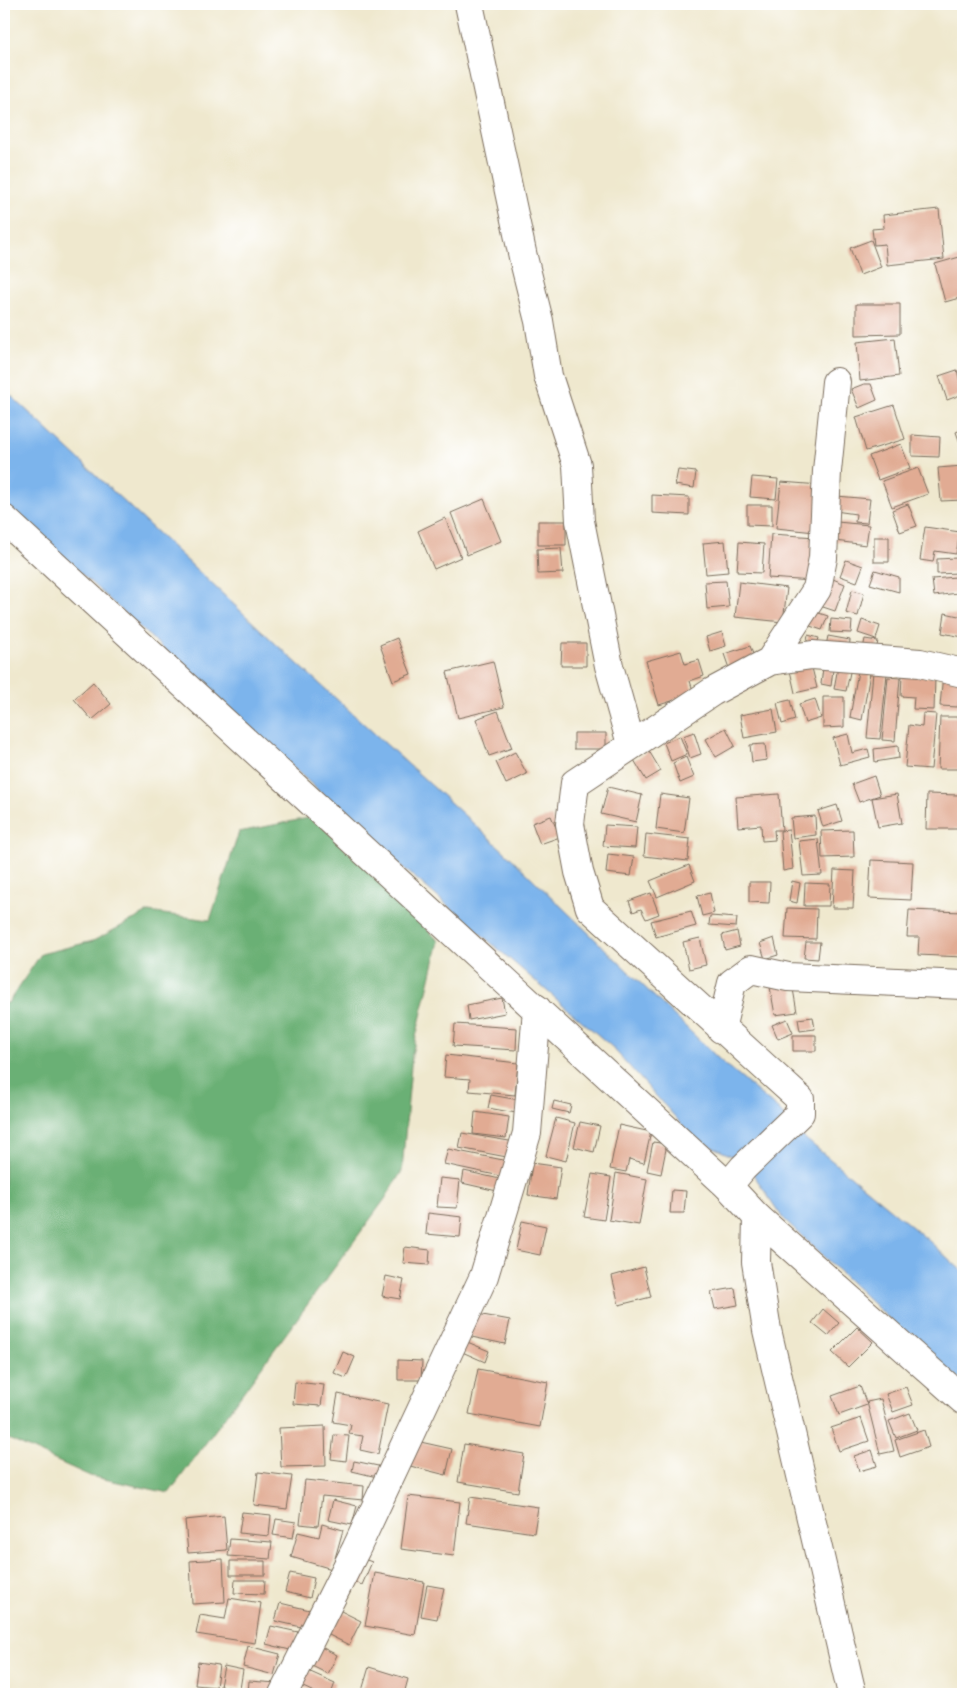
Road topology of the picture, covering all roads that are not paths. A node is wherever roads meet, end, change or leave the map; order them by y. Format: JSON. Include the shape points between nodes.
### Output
{"nodes":[{"id":1,"x":469,"y":4,"type":"edge"},
{"id":2,"x":836,"y":382,"type":"dead end"},
{"id":3,"x":4,"y":519,"type":"edge"},
{"id":4,"x":770,"y":661,"type":"junction"},
{"id":5,"x":963,"y":673,"type":"edge"},
{"id":6,"x":631,"y":744,"type":"junction"},
{"id":7,"x":963,"y":986,"type":"edge"},
{"id":8,"x":537,"y":1009,"type":"junction"},
{"id":9,"x":722,"y":1029,"type":"junction"},
{"id":10,"x":735,"y":1177,"type":"junction"},
{"id":11,"x":757,"y":1217,"type":"junction"},
{"id":12,"x":963,"y":1400,"type":"edge"},
{"id":13,"x":283,"y":1694,"type":"edge"},
{"id":14,"x":852,"y":1694,"type":"edge"}],
"edges":[{"from":1,"to":6,"type":"street","via":[[518,238],[539,321],[548,376],[577,465],[582,531],[609,666]]},
{"from":2,"to":4,"type":"street","via":[[823,558],[817,589]]},
{"from":3,"to":8,"type":"street"},
{"from":4,"to":5,"type":"street","via":[[812,655],[920,663]]},
{"from":4,"to":6,"type":"street","via":[[712,692]]},
{"from":6,"to":9,"type":"street","via":[[575,783],[570,824],[590,908]]},
{"from":7,"to":9,"type":"street","via":[[788,977],[751,969],[732,983]]},
{"from":8,"to":10,"type":"street"},
{"from":8,"to":13,"type":"street","via":[[527,1133],[484,1276],[356,1548]]},
{"from":9,"to":10,"type":"street","via":[[800,1099],[800,1113]]},
{"from":10,"to":11,"type":"street"},
{"from":11,"to":12,"type":"street"},
{"from":11,"to":14,"type":"street","via":[[756,1262],[767,1330]]}]}
